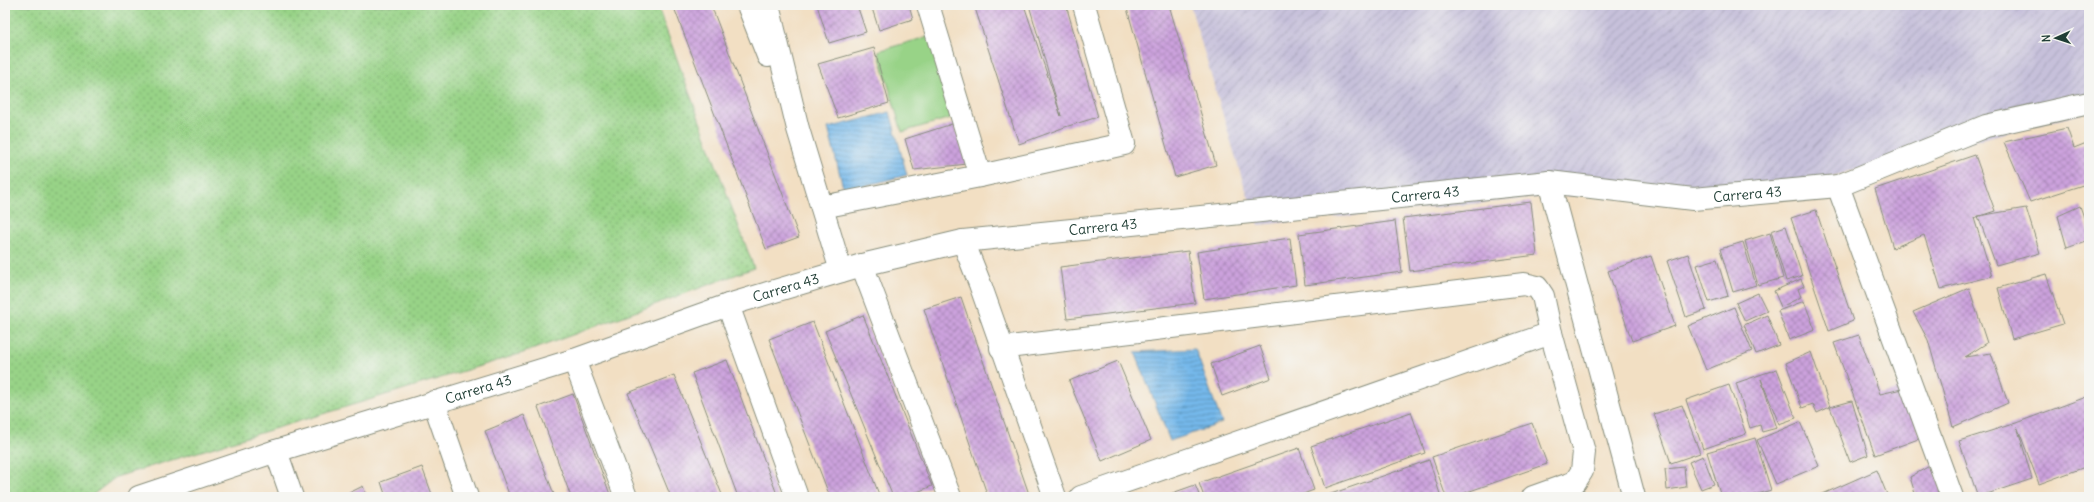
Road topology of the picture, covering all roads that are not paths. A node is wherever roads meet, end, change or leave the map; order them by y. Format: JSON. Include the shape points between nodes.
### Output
{"nodes":[{"id":1,"x":748,"y":5,"type":"edge"},
{"id":2,"x":768,"y":5,"type":"edge"},
{"id":3,"x":928,"y":5,"type":"edge"},
{"id":4,"x":1084,"y":5,"type":"edge"},
{"id":5,"x":2089,"y":103,"type":"edge"},
{"id":6,"x":798,"y":129,"type":"junction"},
{"id":7,"x":980,"y":176,"type":"junction"},
{"id":8,"x":1549,"y":182,"type":"junction"},
{"id":9,"x":1838,"y":186,"type":"junction"},
{"id":10,"x":822,"y":207,"type":"junction"},
{"id":11,"x":963,"y":241,"type":"junction"},
{"id":12,"x":862,"y":265,"type":"junction"},
{"id":13,"x":841,"y":271,"type":"junction"},
{"id":14,"x":728,"y":305,"type":"junction"},
{"id":15,"x":1551,"y":333,"type":"junction"},
{"id":16,"x":1001,"y":348,"type":"junction"},
{"id":17,"x":574,"y":360,"type":"junction"},
{"id":18,"x":434,"y":402,"type":"junction"},
{"id":19,"x":276,"y":451,"type":"junction"},
{"id":20,"x":139,"y":497,"type":"edge"},
{"id":21,"x":292,"y":497,"type":"edge"},
{"id":22,"x":467,"y":497,"type":"edge"},
{"id":23,"x":626,"y":497,"type":"edge"},
{"id":24,"x":796,"y":497,"type":"edge"},
{"id":25,"x":950,"y":497,"type":"edge"},
{"id":26,"x":1055,"y":497,"type":"edge"},
{"id":27,"x":1081,"y":497,"type":"edge"},
{"id":28,"x":1533,"y":497,"type":"edge"},
{"id":29,"x":1634,"y":497,"type":"edge"},
{"id":30,"x":1952,"y":497,"type":"edge"}],
"edges":[{"from":1,"to":6,"type":"street"},
{"from":2,"to":6,"type":"street"},
{"from":3,"to":7,"type":"street"},
{"from":4,"to":7,"type":"street","via":[[1124,144]]},
{"from":5,"to":9,"type":"street","name":"Carrera 43","via":[[1986,126]]},
{"from":6,"to":10,"type":"street"},
{"from":7,"to":10,"type":"street"},
{"from":8,"to":9,"type":"street","name":"Carrera 43","via":[[1693,199]]},
{"from":8,"to":11,"type":"street","name":"Carrera 43"},
{"from":8,"to":29,"type":"street"},
{"from":9,"to":30,"type":"street"},
{"from":10,"to":13,"type":"street"},
{"from":11,"to":12,"type":"street","name":"Carrera 43"},
{"from":11,"to":16,"type":"street"},
{"from":12,"to":13,"type":"street","name":"Carrera 43"},
{"from":12,"to":25,"type":"street"},
{"from":13,"to":14,"type":"street","name":"Carrera 43"},
{"from":14,"to":17,"type":"street","name":"Carrera 43"},
{"from":14,"to":24,"type":"street"},
{"from":15,"to":16,"type":"street","via":[[1543,296],[1536,286],[1524,284]]},
{"from":15,"to":27,"type":"street"},
{"from":15,"to":28,"type":"street","via":[[1584,452],[1582,471],[1574,482]]},
{"from":16,"to":26,"type":"street"},
{"from":17,"to":18,"type":"street","name":"Carrera 43"},
{"from":17,"to":23,"type":"street"},
{"from":18,"to":19,"type":"street","name":"Carrera 43"},
{"from":18,"to":22,"type":"street"},
{"from":19,"to":20,"type":"street","name":"Carrera 43"},
{"from":19,"to":21,"type":"street"}]}
